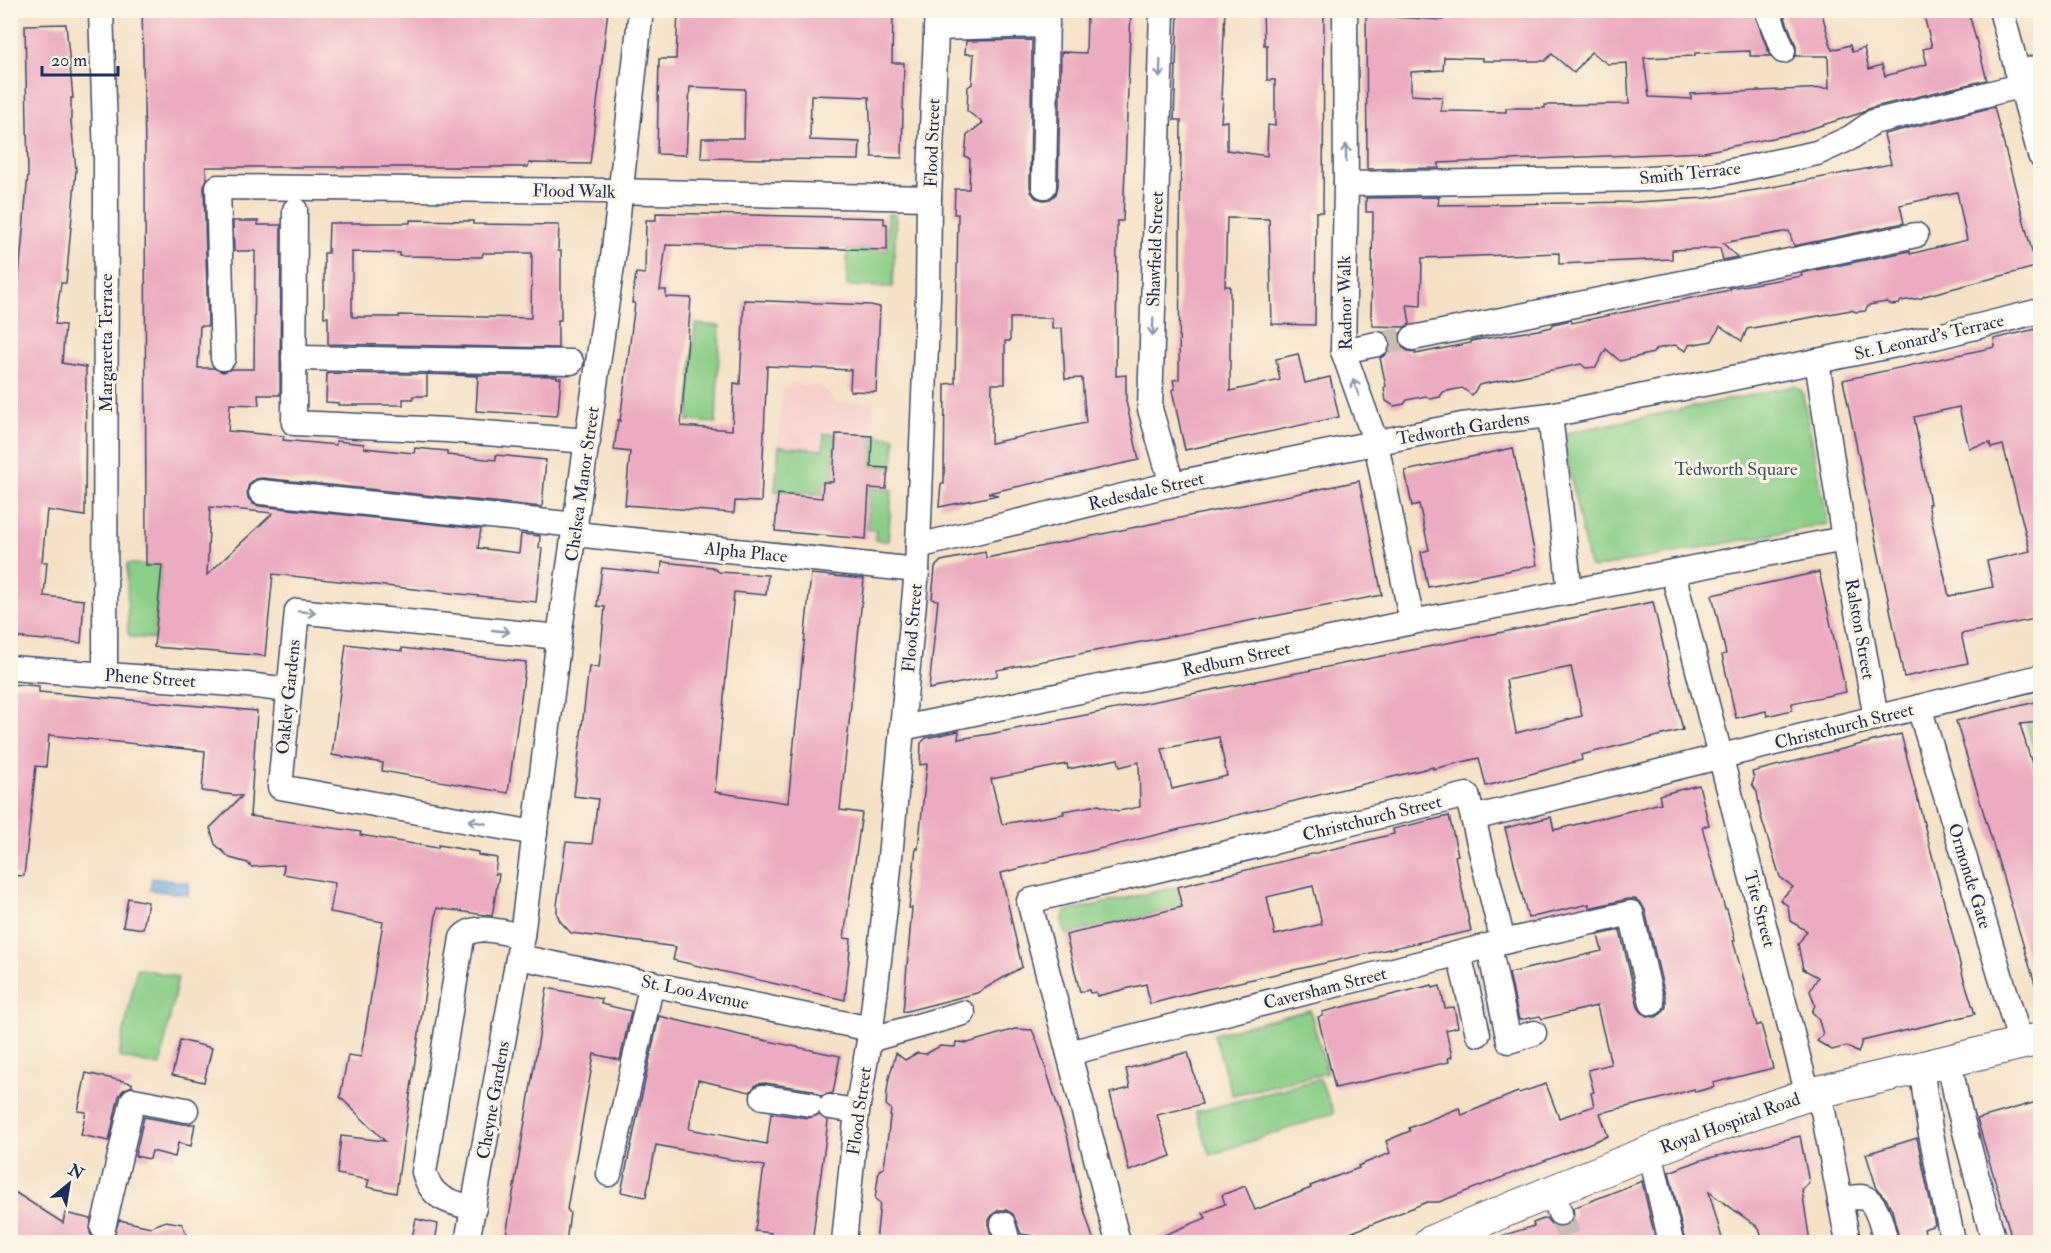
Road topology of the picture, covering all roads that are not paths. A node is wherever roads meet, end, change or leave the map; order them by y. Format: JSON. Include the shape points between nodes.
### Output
{"nodes":[{"id":1,"x":101,"y":10,"type":"edge"},
{"id":2,"x":641,"y":10,"type":"edge"},
{"id":3,"x":1162,"y":10,"type":"edge"},
{"id":4,"x":1345,"y":10,"type":"edge"},
{"id":5,"x":1767,"y":10,"type":"edge"},
{"id":6,"x":2001,"y":10,"type":"edge"},
{"id":7,"x":1047,"y":18,"type":"edge"},
{"id":8,"x":937,"y":19,"type":"edge"},
{"id":9,"x":1783,"y":51,"type":"dead end"},
{"id":10,"x":2040,"y":67,"type":"edge"},
{"id":11,"x":2019,"y":79,"type":"junction"},
{"id":12,"x":2040,"y":155,"type":"edge"},
{"id":13,"x":1346,"y":184,"type":"junction"},
{"id":14,"x":1044,"y":186,"type":"dead end"},
{"id":15,"x":621,"y":191,"type":"junction"},
{"id":16,"x":929,"y":198,"type":"junction"},
{"id":17,"x":294,"y":210,"type":"dead end"},
{"id":18,"x":1916,"y":235,"type":"dead end"},
{"id":19,"x":2040,"y":311,"type":"edge"},
{"id":20,"x":1413,"y":338,"type":"tunnel mouth"},
{"id":21,"x":1377,"y":344,"type":"tunnel mouth"},
{"id":22,"x":1343,"y":351,"type":"junction"},
{"id":23,"x":223,"y":358,"type":"dead end"},
{"id":24,"x":294,"y":358,"type":"junction"},
{"id":25,"x":1817,"y":361,"type":"junction"},
{"id":26,"x":571,"y":362,"type":"dead end"},
{"id":27,"x":1550,"y":415,"type":"junction"},
{"id":28,"x":588,"y":441,"type":"junction"},
{"id":29,"x":1376,"y":443,"type":"junction"},
{"id":30,"x":1172,"y":484,"type":"junction"},
{"id":31,"x":261,"y":492,"type":"dead end"},
{"id":32,"x":575,"y":530,"type":"junction"},
{"id":33,"x":1844,"y":539,"type":"junction"},
{"id":34,"x":918,"y":546,"type":"junction"},
{"id":35,"x":917,"y":570,"type":"junction"},
{"id":36,"x":1673,"y":573,"type":"junction"},
{"id":37,"x":1570,"y":592,"type":"junction"},
{"id":38,"x":1412,"y":622,"type":"junction"},
{"id":39,"x":559,"y":637,"type":"junction"},
{"id":40,"x":10,"y":668,"type":"edge"},
{"id":41,"x":105,"y":675,"type":"junction"},
{"id":42,"x":2040,"y":677,"type":"edge"},
{"id":43,"x":289,"y":690,"type":"junction"},
{"id":44,"x":1918,"y":707,"type":"junction"},
{"id":45,"x":1876,"y":718,"type":"junction"},
{"id":46,"x":902,"y":728,"type":"junction"},
{"id":47,"x":1720,"y":757,"type":"junction"},
{"id":48,"x":1473,"y":818,"type":"junction"},
{"id":49,"x":535,"y":833,"type":"junction"},
{"id":50,"x":1496,"y":944,"type":"junction"},
{"id":51,"x":520,"y":946,"type":"junction"},
{"id":52,"x":1459,"y":954,"type":"junction"},
{"id":53,"x":652,"y":983,"type":"junction"},
{"id":54,"x":1652,"y":1004,"type":"dead end"},
{"id":55,"x":963,"y":1013,"type":"dead end"},
{"id":56,"x":1534,"y":1033,"type":"dead end"},
{"id":57,"x":870,"y":1034,"type":"junction"},
{"id":58,"x":1478,"y":1034,"type":"dead end"},
{"id":59,"x":2031,"y":1041,"type":"edge"},
{"id":60,"x":1069,"y":1053,"type":"junction"},
{"id":61,"x":1935,"y":1064,"type":"junction"},
{"id":62,"x":1814,"y":1093,"type":"junction"},
{"id":63,"x":763,"y":1097,"type":"dead end"},
{"id":64,"x":186,"y":1110,"type":"dead end"},
{"id":65,"x":857,"y":1111,"type":"junction"},
{"id":66,"x":1650,"y":1152,"type":"junction"},
{"id":67,"x":609,"y":1174,"type":"dead end"},
{"id":68,"x":1840,"y":1200,"type":"junction"},
{"id":69,"x":474,"y":1208,"type":"junction"},
{"id":70,"x":103,"y":1227,"type":"dead end"},
{"id":71,"x":467,"y":1242,"type":"edge"},
{"id":72,"x":844,"y":1242,"type":"edge"},
{"id":73,"x":1118,"y":1242,"type":"edge"},
{"id":74,"x":1430,"y":1242,"type":"edge"},
{"id":75,"x":1671,"y":1242,"type":"edge"},
{"id":76,"x":1848,"y":1242,"type":"edge"},
{"id":77,"x":1886,"y":1242,"type":"edge"},
{"id":78,"x":1953,"y":1242,"type":"edge"},
{"id":79,"x":1994,"y":1242,"type":"edge"}],
"edges":[{"from":1,"to":41,"type":"street","name":"Margaretta Terrace","via":[[106,159]]},
{"from":2,"to":15,"type":"street","name":"Chelsea Manor Street"},
{"from":3,"to":30,"type":"street","name":"Shawfield Street","one_way":true,"via":[[1150,409]]},
{"from":13,"to":4,"type":"street","name":"Radnor Walk","one_way":true},
{"from":5,"to":9,"type":"street"},
{"from":6,"to":11,"type":"street"},
{"from":7,"to":8,"type":"street"},
{"from":7,"to":14,"type":"street"},
{"from":8,"to":16,"type":"street","name":"Flood Street"},
{"from":10,"to":11,"type":"street","name":"Smith Terrace"},
{"from":11,"to":12,"type":"street"},
{"from":11,"to":13,"type":"street","name":"Smith Terrace","via":[[1873,122],[1817,153],[1713,175]]},
{"from":13,"to":22,"type":"street","name":"Radnor Walk"},
{"from":15,"to":16,"type":"street","name":"Flood Walk"},
{"from":15,"to":23,"type":"street","name":"Flood Walk","via":[[218,187]]},
{"from":15,"to":28,"type":"street","name":"Chelsea Manor Street"},
{"from":16,"to":34,"type":"street","name":"Flood Street"},
{"from":17,"to":24,"type":"street"},
{"from":18,"to":20,"type":"street"},
{"from":19,"to":25,"type":"street","name":"St. Leonard's Terrace"},
{"from":21,"to":22,"type":"street"},
{"from":29,"to":22,"type":"street","name":"Radnor Walk","one_way":true},
{"from":24,"to":26,"type":"street"},
{"from":24,"to":28,"type":"street","via":[[294,423]]},
{"from":25,"to":27,"type":"street"},
{"from":25,"to":33,"type":"street"},
{"from":27,"to":29,"type":"street","name":"Tedworth Gardens","via":[[1462,425]]},
{"from":27,"to":37,"type":"street"},
{"from":28,"to":32,"type":"street","name":"Chelsea Manor Street"},
{"from":29,"to":30,"type":"street","name":"Redesdale Street"},
{"from":29,"to":38,"type":"street","name":"Radnor Walk"},
{"from":30,"to":34,"type":"street","name":"Redesdale Street"},
{"from":31,"to":32,"type":"street","name":"Alpha Place"},
{"from":32,"to":35,"type":"street","name":"Alpha Place"},
{"from":32,"to":39,"type":"street","name":"Chelsea Manor Street"},
{"from":33,"to":36,"type":"street"},
{"from":33,"to":45,"type":"street","name":"Ralston Street"},
{"from":34,"to":35,"type":"street","name":"Flood Street"},
{"from":35,"to":46,"type":"street","name":"Flood Street"},
{"from":36,"to":37,"type":"street"},
{"from":36,"to":47,"type":"street","name":"Tite Street"},
{"from":37,"to":38,"type":"street","name":"Redburn Street"},
{"from":38,"to":46,"type":"street","name":"Redburn Street"},
{"from":43,"to":39,"type":"street","name":"Oakley Gardens","one_way":true,"via":[[297,611]]},
{"from":39,"to":49,"type":"street","name":"Chelsea Manor Street"},
{"from":40,"to":41,"type":"street","name":"Phene Street"},
{"from":41,"to":43,"type":"street","name":"Phene Street"},
{"from":42,"to":44,"type":"street","name":"Christchurch Street"},
{"from":49,"to":43,"type":"street","name":"Oakley Gardens","one_way":true,"via":[[280,787]]},
{"from":44,"to":45,"type":"street","name":"Christchurch Street"},
{"from":44,"to":59,"type":"street","name":"Ormonde Gate"},
{"from":45,"to":47,"type":"street","name":"Christchurch Street"},
{"from":46,"to":57,"type":"street","name":"Flood Street"},
{"from":47,"to":48,"type":"street","name":"Christchurch Street"},
{"from":47,"to":62,"type":"street","name":"Tite Street","via":[[1804,1080]]},
{"from":48,"to":50,"type":"street"},
{"from":48,"to":60,"type":"street","name":"Christchurch Street","via":[[1467,795],[1029,901]]},
{"from":49,"to":51,"type":"street","name":"Chelsea Manor Street"},
{"from":50,"to":52,"type":"street","name":"Caversham Street"},
{"from":50,"to":54,"type":"street","name":"Caversham Street","via":[[1631,913]]},
{"from":50,"to":56,"type":"street","via":[[1509,1041]]},
{"from":51,"to":53,"type":"street","name":"St. Loo Avenue"},
{"from":51,"to":69,"type":"street","name":"Cheyne Gardens"},
{"from":51,"to":69,"type":"street","name":"St. Loo Avenue","via":[[475,929],[462,938],[423,1172],[437,1196]]},
{"from":52,"to":58,"type":"street"},
{"from":52,"to":60,"type":"street","name":"Caversham Street"},
{"from":53,"to":57,"type":"street","name":"St. Loo Avenue"},
{"from":53,"to":67,"type":"street"},
{"from":55,"to":57,"type":"street"},
{"from":57,"to":65,"type":"street","name":"Flood Street"},
{"from":59,"to":61,"type":"main road","name":"Royal Hospital Road"},
{"from":60,"to":73,"type":"street","name":"Christchurch Street"},
{"from":61,"to":62,"type":"main road","name":"Royal Hospital Road"},
{"from":61,"to":78,"type":"street","via":[[1930,1129]]},
{"from":61,"to":79,"type":"street","via":[[1957,1101]]},
{"from":62,"to":66,"type":"main road","name":"Royal Hospital Road"},
{"from":62,"to":68,"type":"street","name":"Tite Street","via":[[1823,1111]]},
{"from":63,"to":65,"type":"street"},
{"from":64,"to":70,"type":"street","via":[[133,1100]]},
{"from":65,"to":72,"type":"street","name":"Flood Street"},
{"from":66,"to":74,"type":"main road","name":"Royal Hospital Road","via":[[1556,1202]]},
{"from":66,"to":75,"type":"street"},
{"from":68,"to":76,"type":"street","name":"Tite Street"},
{"from":68,"to":77,"type":"street","via":[[1868,1199]]},
{"from":69,"to":71,"type":"street","name":"Cheyne Gardens"}]}
